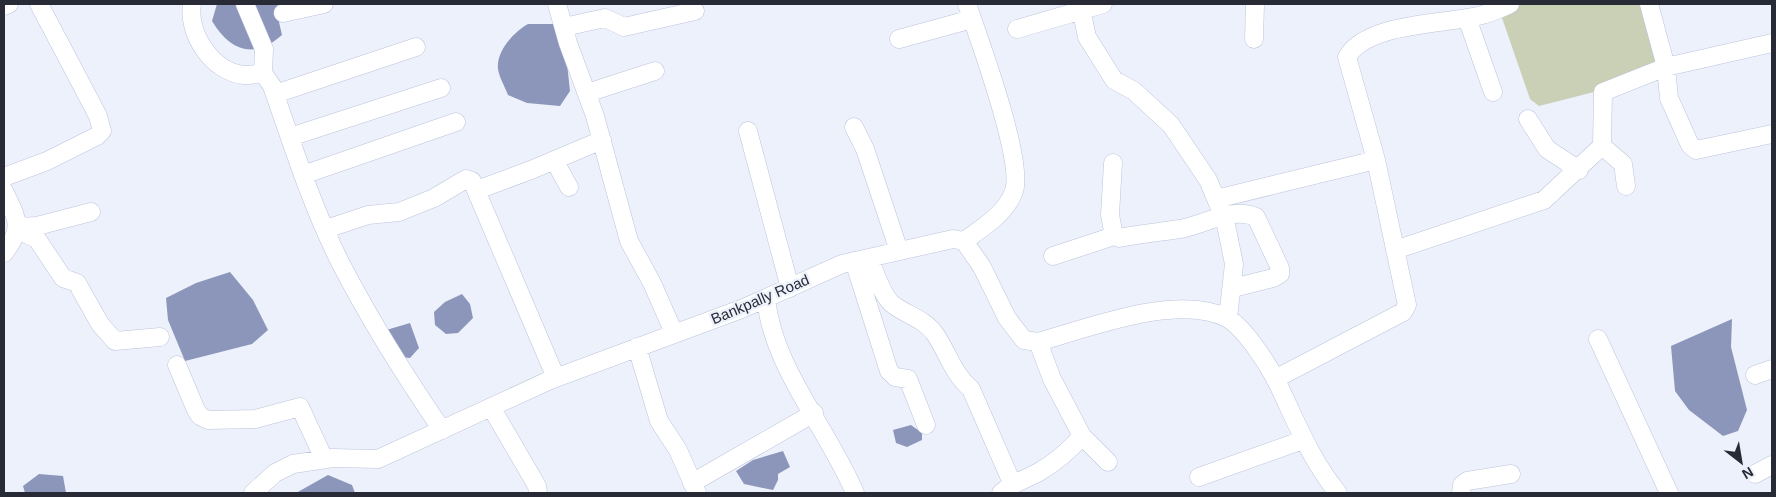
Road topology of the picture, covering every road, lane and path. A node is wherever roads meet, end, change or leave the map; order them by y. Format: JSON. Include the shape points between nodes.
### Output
{"nodes":[{"id":1,"x":9,"y":4,"type":"edge"},
{"id":2,"x":40,"y":4,"type":"edge"},
{"id":3,"x":192,"y":4,"type":"edge"},
{"id":4,"x":245,"y":4,"type":"edge"},
{"id":5,"x":324,"y":4,"type":"edge"},
{"id":6,"x":557,"y":4,"type":"edge"},
{"id":7,"x":1103,"y":4,"type":"edge"},
{"id":8,"x":1255,"y":4,"type":"edge"},
{"id":9,"x":1510,"y":4,"type":"edge"},
{"id":10,"x":1649,"y":4,"type":"edge"},
{"id":11,"x":4,"y":6,"type":"edge"},
{"id":12,"x":1081,"y":7,"type":"edge"},
{"id":13,"x":695,"y":11,"type":"dead end"},
{"id":14,"x":969,"y":12,"type":"edge"},
{"id":15,"x":283,"y":13,"type":"dead end"},
{"id":16,"x":1459,"y":14,"type":"edge"},
{"id":17,"x":564,"y":27,"type":"junction"},
{"id":18,"x":1017,"y":29,"type":"dead end"},
{"id":19,"x":899,"y":39,"type":"dead end"},
{"id":20,"x":1254,"y":39,"type":"dead end"},
{"id":21,"x":1772,"y":43,"type":"edge"},
{"id":22,"x":416,"y":47,"type":"dead end"},
{"id":23,"x":1666,"y":67,"type":"junction"},
{"id":24,"x":655,"y":72,"type":"dead end"},
{"id":25,"x":263,"y":73,"type":"junction"},
{"id":26,"x":441,"y":88,"type":"dead end"},
{"id":27,"x":1493,"y":92,"type":"dead end"},
{"id":28,"x":587,"y":93,"type":"junction"},
{"id":29,"x":275,"y":94,"type":"junction"},
{"id":30,"x":1528,"y":119,"type":"dead end"},
{"id":31,"x":456,"y":122,"type":"dead end"},
{"id":32,"x":854,"y":127,"type":"dead end"},
{"id":33,"x":748,"y":131,"type":"dead end"},
{"id":34,"x":1772,"y":134,"type":"edge"},
{"id":35,"x":290,"y":136,"type":"junction"},
{"id":36,"x":602,"y":140,"type":"junction"},
{"id":37,"x":1602,"y":146,"type":"junction"},
{"id":38,"x":554,"y":160,"type":"junction"},
{"id":39,"x":1376,"y":160,"type":"junction"},
{"id":40,"x":1113,"y":163,"type":"dead end"},
{"id":41,"x":1579,"y":170,"type":"junction"},
{"id":42,"x":303,"y":175,"type":"junction"},
{"id":43,"x":4,"y":177,"type":"edge"},
{"id":44,"x":1626,"y":186,"type":"dead end"},
{"id":45,"x":569,"y":188,"type":"dead end"},
{"id":46,"x":4,"y":190,"type":"edge"},
{"id":47,"x":477,"y":190,"type":"junction"},
{"id":48,"x":1216,"y":199,"type":"junction"},
{"id":49,"x":91,"y":212,"type":"dead end"},
{"id":50,"x":1223,"y":215,"type":"junction"},
{"id":51,"x":18,"y":229,"type":"junction"},
{"id":52,"x":326,"y":230,"type":"junction"},
{"id":53,"x":1114,"y":236,"type":"junction"},
{"id":54,"x":964,"y":241,"type":"junction"},
{"id":55,"x":1395,"y":250,"type":"junction"},
{"id":56,"x":899,"y":251,"type":"junction"},
{"id":57,"x":4,"y":253,"type":"edge"},
{"id":58,"x":1053,"y":256,"type":"dead end"},
{"id":59,"x":861,"y":260,"type":"junction"},
{"id":60,"x":790,"y":288,"type":"junction"},
{"id":61,"x":1232,"y":288,"type":"junction"},
{"id":62,"x":766,"y":298,"type":"junction"},
{"id":63,"x":1228,"y":318,"type":"junction"},
{"id":64,"x":674,"y":333,"type":"junction"},
{"id":65,"x":160,"y":337,"type":"dead end"},
{"id":66,"x":1598,"y":339,"type":"dead end"},
{"id":67,"x":1038,"y":342,"type":"junction"},
{"id":68,"x":637,"y":347,"type":"junction"},
{"id":69,"x":177,"y":366,"type":"dead end"},
{"id":70,"x":1772,"y":369,"type":"edge"},
{"id":71,"x":1755,"y":375,"type":"dead end"},
{"id":72,"x":556,"y":378,"type":"junction"},
{"id":73,"x":1275,"y":378,"type":"junction"},
{"id":74,"x":491,"y":407,"type":"junction"},
{"id":75,"x":814,"y":413,"type":"junction"},
{"id":76,"x":926,"y":425,"type":"dead end"},
{"id":77,"x":442,"y":430,"type":"junction"},
{"id":78,"x":1082,"y":436,"type":"junction"},
{"id":79,"x":1303,"y":440,"type":"junction"},
{"id":80,"x":324,"y":459,"type":"junction"},
{"id":81,"x":1108,"y":462,"type":"dead end"},
{"id":82,"x":1772,"y":465,"type":"edge"},
{"id":83,"x":1512,"y":474,"type":"dead end"},
{"id":84,"x":1755,"y":474,"type":"dead end"},
{"id":85,"x":1199,"y":477,"type":"dead end"},
{"id":86,"x":694,"y":488,"type":"edge"},
{"id":87,"x":1006,"y":488,"type":"edge"},
{"id":88,"x":253,"y":493,"type":"edge"},
{"id":89,"x":538,"y":493,"type":"edge"},
{"id":90,"x":856,"y":493,"type":"edge"},
{"id":91,"x":1338,"y":493,"type":"edge"},
{"id":92,"x":1461,"y":493,"type":"edge"},
{"id":93,"x":1669,"y":493,"type":"edge"}],
"edges":[{"from":1,"to":11,"type":"street"},
{"from":2,"to":43,"type":"street","via":[[98,116],[102,131],[47,160]]},
{"from":3,"to":25,"type":"street","via":[[192,27],[218,65],[243,75]]},
{"from":4,"to":25,"type":"street","via":[[264,48]]},
{"from":5,"to":15,"type":"street"},
{"from":6,"to":17,"type":"street"},
{"from":7,"to":12,"type":"street"},
{"from":8,"to":20,"type":"street"},
{"from":9,"to":16,"type":"street","via":[[1484,15]]},
{"from":10,"to":23,"type":"street"},
{"from":12,"to":18,"type":"street"},
{"from":12,"to":48,"type":"street","via":[[1087,37],[1114,80],[1134,91],[1171,125],[1208,180]]},
{"from":13,"to":17,"type":"street","via":[[624,27],[605,18]]},
{"from":14,"to":19,"type":"street"},
{"from":14,"to":54,"type":"street","via":[[1001,108],[1016,172],[1014,190],[1004,210]]},
{"from":16,"to":27,"type":"street"},
{"from":16,"to":39,"type":"street","via":[[1378,32],[1352,48],[1347,57]]},
{"from":17,"to":28,"type":"street"},
{"from":21,"to":23,"type":"street"},
{"from":22,"to":29,"type":"street"},
{"from":23,"to":34,"type":"street","via":[[1669,98],[1690,145],[1696,150]]},
{"from":23,"to":37,"type":"street","via":[[1603,92]]},
{"from":24,"to":28,"type":"street"},
{"from":25,"to":29,"type":"street"},
{"from":26,"to":35,"type":"street"},
{"from":28,"to":36,"type":"street"},
{"from":29,"to":35,"type":"street"},
{"from":30,"to":41,"type":"street","via":[[1547,149]]},
{"from":31,"to":42,"type":"street"},
{"from":32,"to":56,"type":"street","via":[[865,149]]},
{"from":33,"to":60,"type":"street"},
{"from":35,"to":42,"type":"street"},
{"from":36,"to":38,"type":"street"},
{"from":36,"to":64,"type":"street","via":[[629,241]]},
{"from":37,"to":41,"type":"street"},
{"from":37,"to":44,"type":"street","via":[[1623,164]]},
{"from":38,"to":45,"type":"street"},
{"from":38,"to":47,"type":"street"},
{"from":39,"to":48,"type":"street"},
{"from":39,"to":55,"type":"street"},
{"from":40,"to":53,"type":"street","via":[[1110,215]]},
{"from":41,"to":55,"type":"street","via":[[1544,200]]},
{"from":42,"to":52,"type":"street"},
{"from":46,"to":51,"type":"street","via":[[15,212]]},
{"from":47,"to":52,"type":"street","via":[[472,180],[466,179],[434,198],[399,212],[368,215]]},
{"from":47,"to":72,"type":"street"},
{"from":48,"to":50,"type":"street"},
{"from":49,"to":51,"type":"street"},
{"from":50,"to":53,"type":"street","via":[[1183,228],[1119,238]]},
{"from":50,"to":61,"type":"street","via":[[1234,264]]},
{"from":50,"to":61,"type":"street","via":[[1250,214],[1256,217],[1280,268],[1280,274],[1273,278]]},
{"from":51,"to":57,"type":"street"},
{"from":51,"to":65,"type":"street","via":[[37,239],[63,278],[77,283],[100,324],[115,341]]},
{"from":52,"to":77,"type":"street","via":[[382,340]]},
{"from":53,"to":58,"type":"street"},
{"from":54,"to":56,"type":"street","name":"Bankpally Road","via":[[953,239]]},
{"from":54,"to":67,"type":"street","via":[[982,267],[1007,318],[1024,340]]},
{"from":55,"to":73,"type":"street","via":[[1407,298],[1403,312]]},
{"from":56,"to":59,"type":"street","name":"Bankpally Road"},
{"from":59,"to":60,"type":"street","name":"Bankpally Road","via":[[842,264]]},
{"from":59,"to":76,"type":"street","via":[[889,371],[895,377],[908,379]]},
{"from":59,"to":87,"type":"street","via":[[892,303],[922,321],[935,334],[959,379],[970,389]]},
{"from":60,"to":62,"type":"street","name":"Bankpally Road"},
{"from":61,"to":63,"type":"street"},
{"from":62,"to":64,"type":"street","name":"Bankpally Road"},
{"from":62,"to":75,"type":"street","via":[[768,321],[794,382]]},
{"from":63,"to":67,"type":"street","via":[[1204,309],[1163,309]]},
{"from":63,"to":73,"type":"street","via":[[1246,336]]},
{"from":64,"to":68,"type":"street","name":"Bankpally Road"},
{"from":66,"to":93,"type":"street"},
{"from":67,"to":78,"type":"street","via":[[1052,379]]},
{"from":68,"to":72,"type":"street","name":"Bankpally Road"},
{"from":68,"to":86,"type":"street","via":[[659,421],[678,450]]},
{"from":69,"to":80,"type":"street","via":[[196,410],[208,420],[255,418],[300,407]]},
{"from":70,"to":71,"type":"street"},
{"from":72,"to":74,"type":"street","name":"Bankpally Road"},
{"from":73,"to":79,"type":"street"},
{"from":74,"to":77,"type":"street","name":"Bankpally Road"},
{"from":74,"to":89,"type":"street"},
{"from":75,"to":86,"type":"street"},
{"from":75,"to":90,"type":"street"},
{"from":77,"to":80,"type":"street","name":"Bankpally Road","via":[[378,459]]},
{"from":78,"to":81,"type":"street"},
{"from":78,"to":87,"type":"street","via":[[1063,456]]},
{"from":79,"to":85,"type":"street"},
{"from":79,"to":91,"type":"street"},
{"from":80,"to":88,"type":"street","name":"Bankpally Road","via":[[293,464]]},
{"from":82,"to":84,"type":"street"},
{"from":83,"to":92,"type":"street","via":[[1467,481],[1462,485]]}]}
